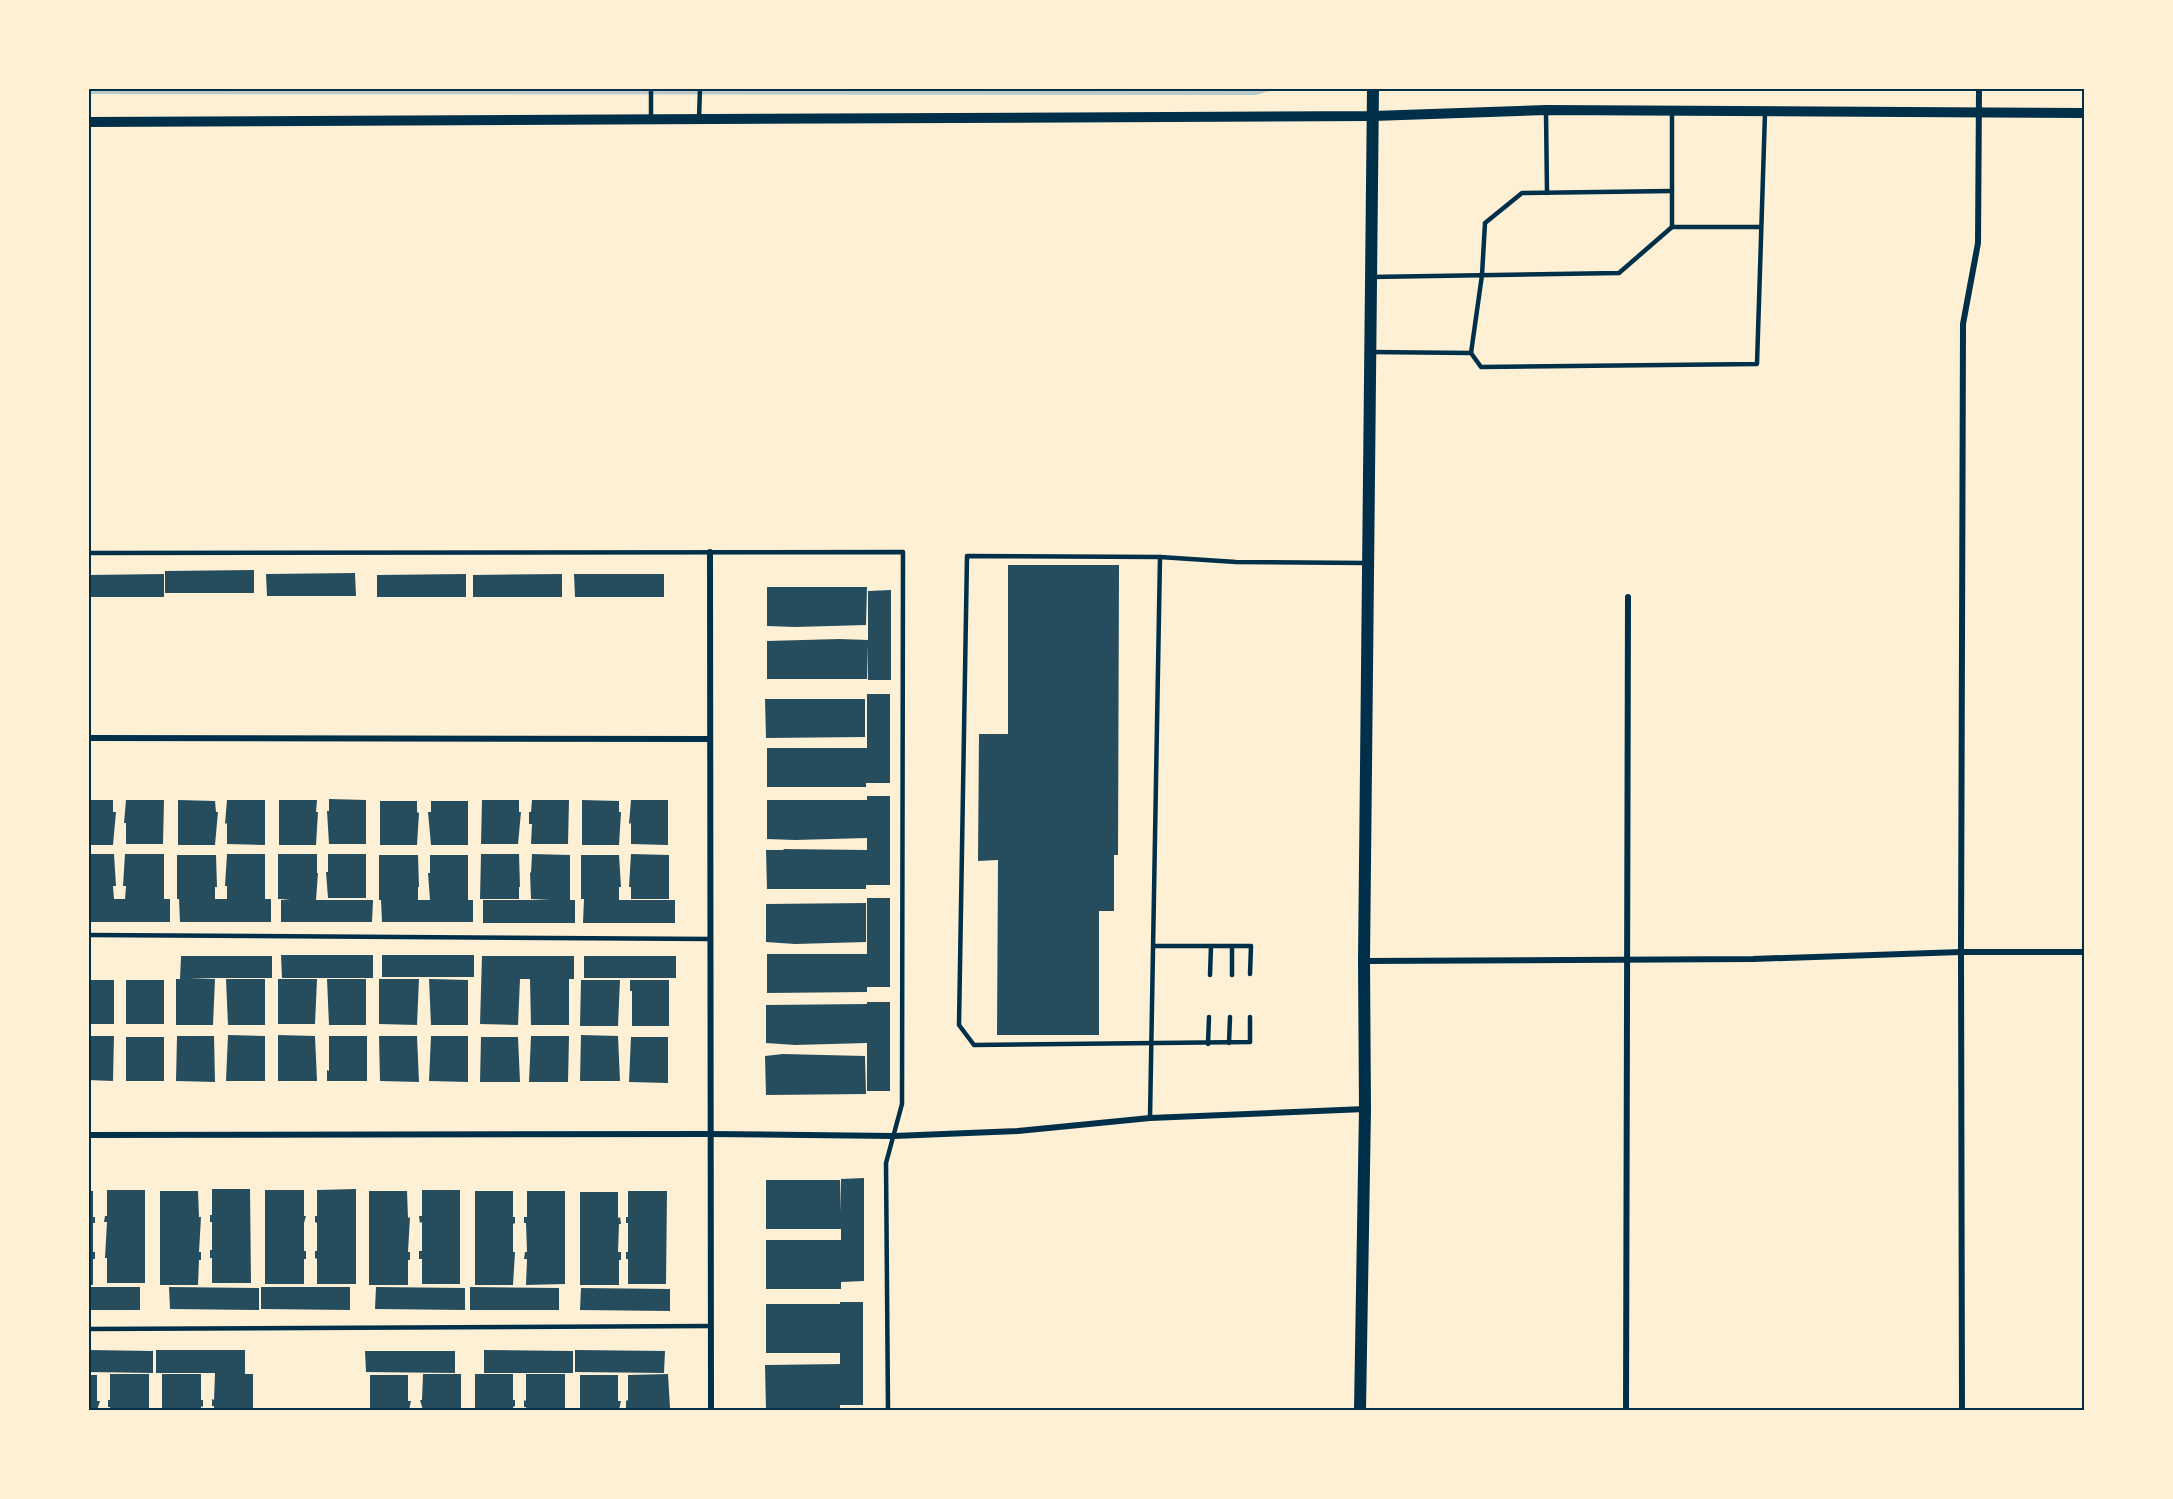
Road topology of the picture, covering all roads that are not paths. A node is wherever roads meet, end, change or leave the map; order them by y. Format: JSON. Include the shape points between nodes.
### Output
{"nodes":[{"id":1,"x":651,"y":88,"type":"edge"},
{"id":2,"x":700,"y":88,"type":"edge"},
{"id":3,"x":1373,"y":88,"type":"edge"},
{"id":4,"x":1979,"y":88,"type":"edge"},
{"id":5,"x":1546,"y":110,"type":"junction"},
{"id":6,"x":1672,"y":111,"type":"junction"},
{"id":7,"x":1765,"y":112,"type":"junction"},
{"id":8,"x":1980,"y":113,"type":"junction"},
{"id":9,"x":2085,"y":114,"type":"edge"},
{"id":10,"x":1373,"y":116,"type":"junction"},
{"id":11,"x":651,"y":119,"type":"junction"},
{"id":12,"x":699,"y":119,"type":"junction"},
{"id":13,"x":88,"y":122,"type":"edge"},
{"id":14,"x":1672,"y":191,"type":"junction"},
{"id":15,"x":1547,"y":193,"type":"junction"},
{"id":16,"x":1672,"y":226,"type":"junction"},
{"id":17,"x":1761,"y":227,"type":"junction"},
{"id":18,"x":1482,"y":275,"type":"junction"},
{"id":19,"x":1371,"y":277,"type":"junction"},
{"id":20,"x":1370,"y":352,"type":"junction"},
{"id":21,"x":1471,"y":353,"type":"junction"},
{"id":22,"x":710,"y":552,"type":"junction"},
{"id":23,"x":88,"y":553,"type":"edge"},
{"id":24,"x":1160,"y":557,"type":"junction"},
{"id":25,"x":1368,"y":563,"type":"junction"},
{"id":26,"x":1628,"y":597,"type":"dead end"},
{"id":27,"x":88,"y":738,"type":"edge"},
{"id":28,"x":710,"y":739,"type":"junction"},
{"id":29,"x":88,"y":935,"type":"edge"},
{"id":30,"x":711,"y":939,"type":"junction"},
{"id":31,"x":1154,"y":946,"type":"junction"},
{"id":32,"x":1211,"y":946,"type":"junction"},
{"id":33,"x":1232,"y":946,"type":"junction"},
{"id":34,"x":1961,"y":952,"type":"junction"},
{"id":35,"x":2085,"y":952,"type":"edge"},
{"id":36,"x":1629,"y":960,"type":"junction"},
{"id":37,"x":1364,"y":961,"type":"junction"},
{"id":38,"x":1251,"y":974,"type":"dead end"},
{"id":39,"x":1210,"y":975,"type":"dead end"},
{"id":40,"x":1232,"y":975,"type":"dead end"},
{"id":41,"x":1209,"y":1017,"type":"dead end"},
{"id":42,"x":1230,"y":1017,"type":"dead end"},
{"id":43,"x":1250,"y":1017,"type":"dead end"},
{"id":44,"x":1229,"y":1043,"type":"junction"},
{"id":45,"x":1152,"y":1044,"type":"junction"},
{"id":46,"x":1208,"y":1044,"type":"junction"},
{"id":47,"x":1365,"y":1109,"type":"junction"},
{"id":48,"x":1150,"y":1118,"type":"junction"},
{"id":49,"x":710,"y":1134,"type":"junction"},
{"id":50,"x":88,"y":1136,"type":"edge"},
{"id":51,"x":894,"y":1136,"type":"junction"},
{"id":52,"x":711,"y":1326,"type":"junction"},
{"id":53,"x":88,"y":1329,"type":"edge"},
{"id":54,"x":711,"y":1410,"type":"edge"},
{"id":55,"x":888,"y":1410,"type":"edge"},
{"id":56,"x":1360,"y":1410,"type":"edge"},
{"id":57,"x":1626,"y":1410,"type":"edge"},
{"id":58,"x":1962,"y":1410,"type":"edge"}],
"edges":[{"from":1,"to":11,"type":"lane"},
{"from":2,"to":12,"type":"lane"},
{"from":3,"to":10,"type":"main road"},
{"from":4,"to":8,"type":"street"},
{"from":5,"to":6,"type":"street"},
{"from":5,"to":10,"type":"street"},
{"from":5,"to":15,"type":"lane"},
{"from":6,"to":7,"type":"street"},
{"from":6,"to":14,"type":"lane"},
{"from":7,"to":8,"type":"street"},
{"from":7,"to":17,"type":"lane"},
{"from":8,"to":9,"type":"street"},
{"from":8,"to":34,"type":"street","via":[[1978,243],[1963,324]]},
{"from":10,"to":12,"type":"street"},
{"from":10,"to":19,"type":"main road"},
{"from":11,"to":12,"type":"street"},
{"from":11,"to":13,"type":"street"},
{"from":14,"to":15,"type":"lane"},
{"from":14,"to":16,"type":"lane"},
{"from":15,"to":18,"type":"lane","via":[[1522,193],[1485,223]]},
{"from":16,"to":17,"type":"lane"},
{"from":16,"to":18,"type":"lane","via":[[1619,273]]},
{"from":17,"to":21,"type":"lane","via":[[1757,364],[1481,367]]},
{"from":18,"to":19,"type":"lane"},
{"from":18,"to":21,"type":"lane"},
{"from":19,"to":20,"type":"main road"},
{"from":20,"to":21,"type":"lane"},
{"from":20,"to":25,"type":"main road"},
{"from":22,"to":23,"type":"lane"},
{"from":22,"to":28,"type":"street"},
{"from":22,"to":51,"type":"lane","via":[[903,552],[902,1104]]},
{"from":24,"to":25,"type":"lane"},
{"from":24,"to":31,"type":"lane"},
{"from":24,"to":45,"type":"lane","via":[[967,556],[959,1025],[974,1045]]},
{"from":25,"to":37,"type":"main road"},
{"from":26,"to":36,"type":"street"},
{"from":27,"to":28,"type":"street"},
{"from":28,"to":30,"type":"street"},
{"from":29,"to":30,"type":"lane"},
{"from":30,"to":49,"type":"street"},
{"from":31,"to":32,"type":"lane"},
{"from":31,"to":45,"type":"lane"},
{"from":32,"to":33,"type":"lane"},
{"from":32,"to":39,"type":"lane"},
{"from":33,"to":38,"type":"lane","via":[[1251,946]]},
{"from":33,"to":40,"type":"lane"},
{"from":34,"to":35,"type":"street"},
{"from":34,"to":36,"type":"street"},
{"from":34,"to":58,"type":"street"},
{"from":36,"to":37,"type":"street"},
{"from":36,"to":57,"type":"street"},
{"from":37,"to":47,"type":"main road"},
{"from":41,"to":46,"type":"lane"},
{"from":42,"to":44,"type":"lane"},
{"from":43,"to":44,"type":"lane","via":[[1250,1042]]},
{"from":44,"to":46,"type":"lane"},
{"from":45,"to":46,"type":"lane"},
{"from":45,"to":48,"type":"lane"},
{"from":47,"to":48,"type":"street"},
{"from":47,"to":56,"type":"main road"},
{"from":48,"to":51,"type":"street","via":[[1018,1131]]},
{"from":49,"to":50,"type":"street"},
{"from":49,"to":51,"type":"street"},
{"from":49,"to":52,"type":"street"},
{"from":51,"to":55,"type":"lane","via":[[886,1163]]},
{"from":52,"to":53,"type":"lane"},
{"from":52,"to":54,"type":"street"}]}
